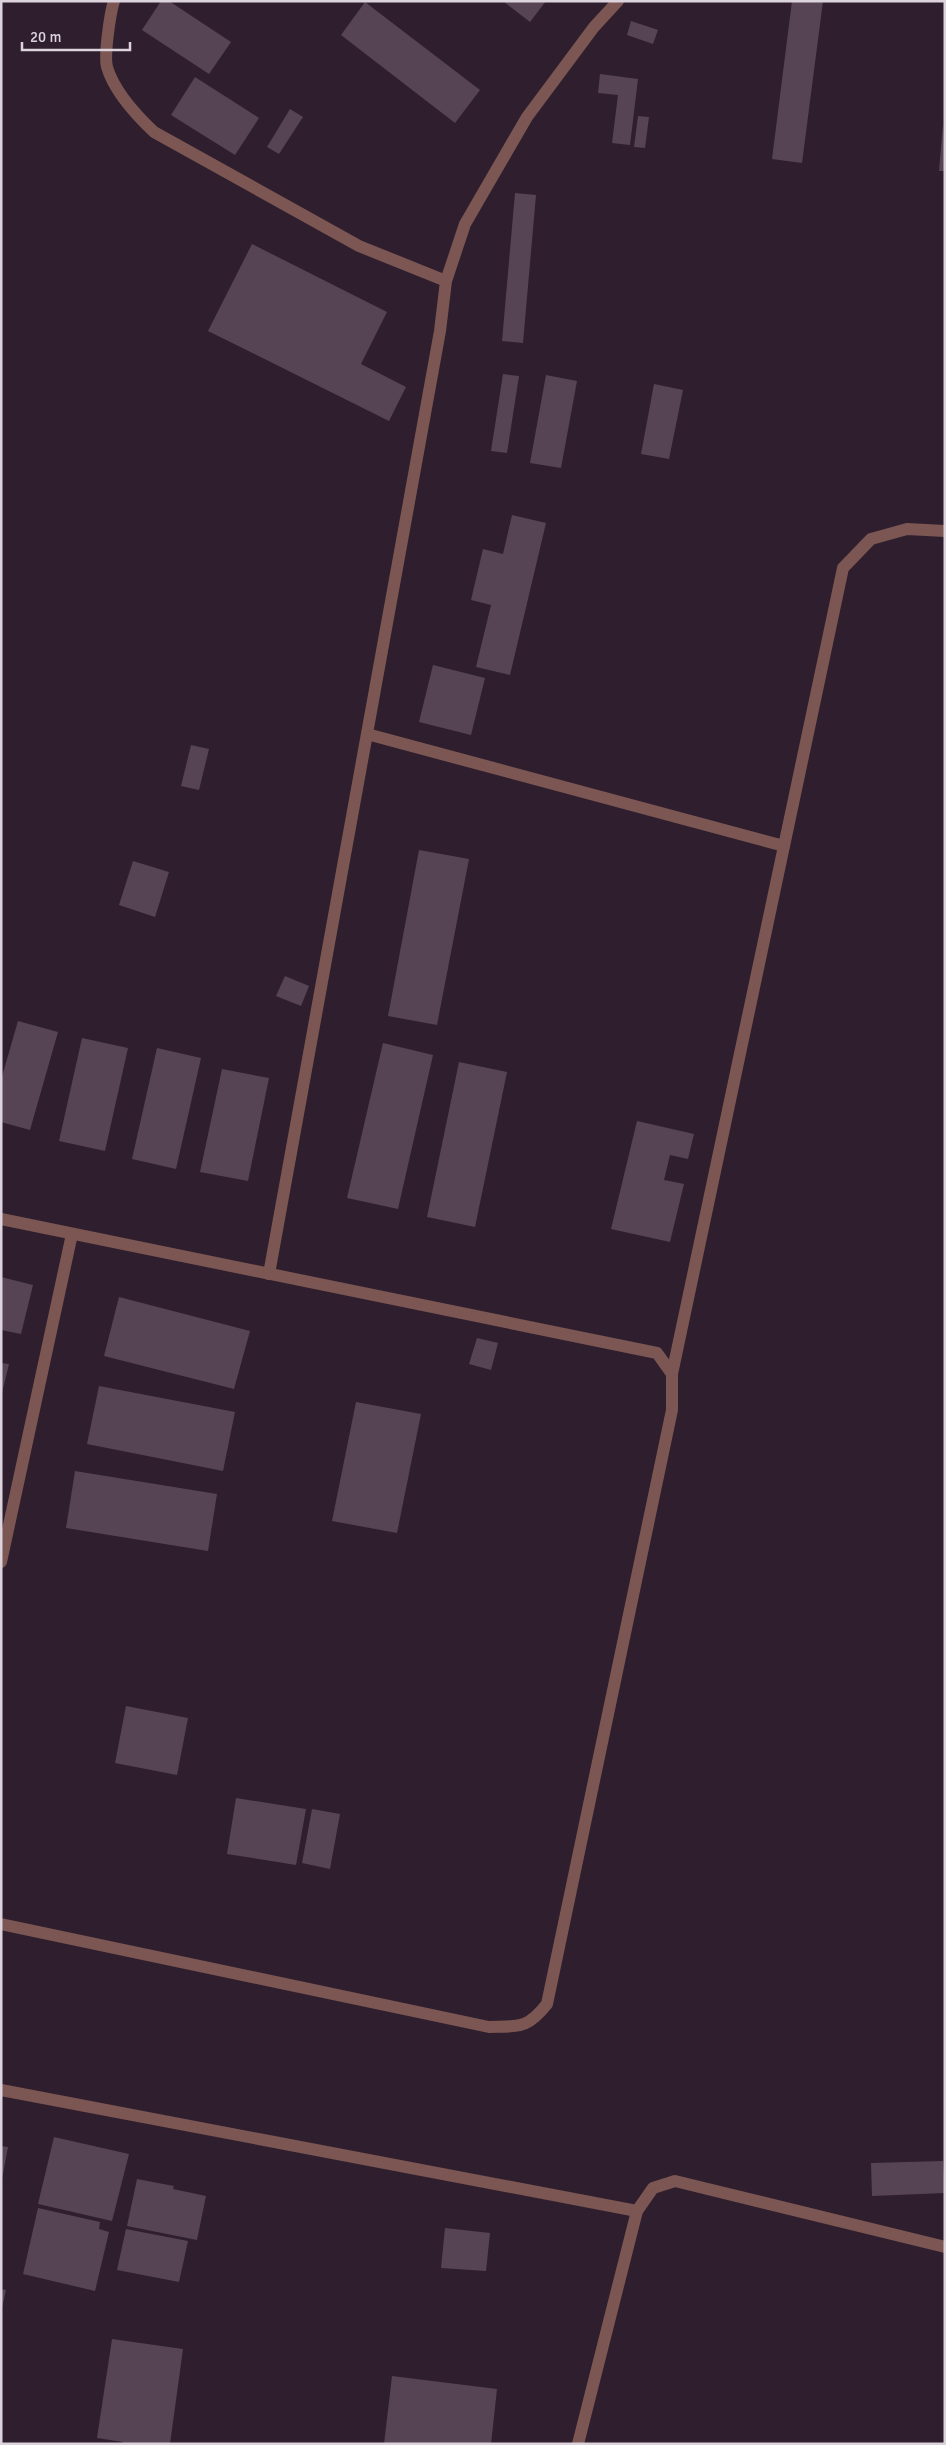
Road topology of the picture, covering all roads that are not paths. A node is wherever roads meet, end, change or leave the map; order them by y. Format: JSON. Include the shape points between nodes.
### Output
{"nodes":[{"id":1,"x":114,"y":1,"type":"edge"},
{"id":2,"x":618,"y":1,"type":"edge"},
{"id":3,"x":446,"y":281,"type":"junction"},
{"id":4,"x":945,"y":531,"type":"edge"},
{"id":5,"x":367,"y":734,"type":"junction"},
{"id":6,"x":784,"y":846,"type":"junction"},
{"id":7,"x":1,"y":1219,"type":"edge"},
{"id":8,"x":72,"y":1234,"type":"junction"},
{"id":9,"x":269,"y":1274,"type":"junction"},
{"id":10,"x":672,"y":1374,"type":"junction"},
{"id":11,"x":1,"y":1562,"type":"edge"},
{"id":12,"x":1,"y":1924,"type":"edge"},
{"id":13,"x":1,"y":2090,"type":"edge"},
{"id":14,"x":637,"y":2211,"type":"junction"},
{"id":15,"x":945,"y":2246,"type":"edge"},
{"id":16,"x":578,"y":2444,"type":"edge"}],
"edges":[{"from":1,"to":3,"type":"street","via":[[106,66],[129,108],[154,132],[359,246]]},
{"from":2,"to":3,"type":"street","via":[[594,27],[527,117],[465,224]]},
{"from":3,"to":5,"type":"street","via":[[440,331]]},
{"from":4,"to":6,"type":"street","via":[[907,529],[872,539],[843,568]]},
{"from":5,"to":6,"type":"street"},
{"from":5,"to":9,"type":"street"},
{"from":6,"to":10,"type":"street"},
{"from":7,"to":8,"type":"street"},
{"from":8,"to":9,"type":"street"},
{"from":8,"to":11,"type":"street"},
{"from":9,"to":10,"type":"street","via":[[657,1353]]},
{"from":10,"to":12,"type":"street","via":[[672,1410],[548,2004],[534,2020],[517,2026],[489,2027]]},
{"from":13,"to":14,"type":"street"},
{"from":14,"to":15,"type":"street","via":[[653,2188],[675,2181]]},
{"from":14,"to":16,"type":"street"}]}
